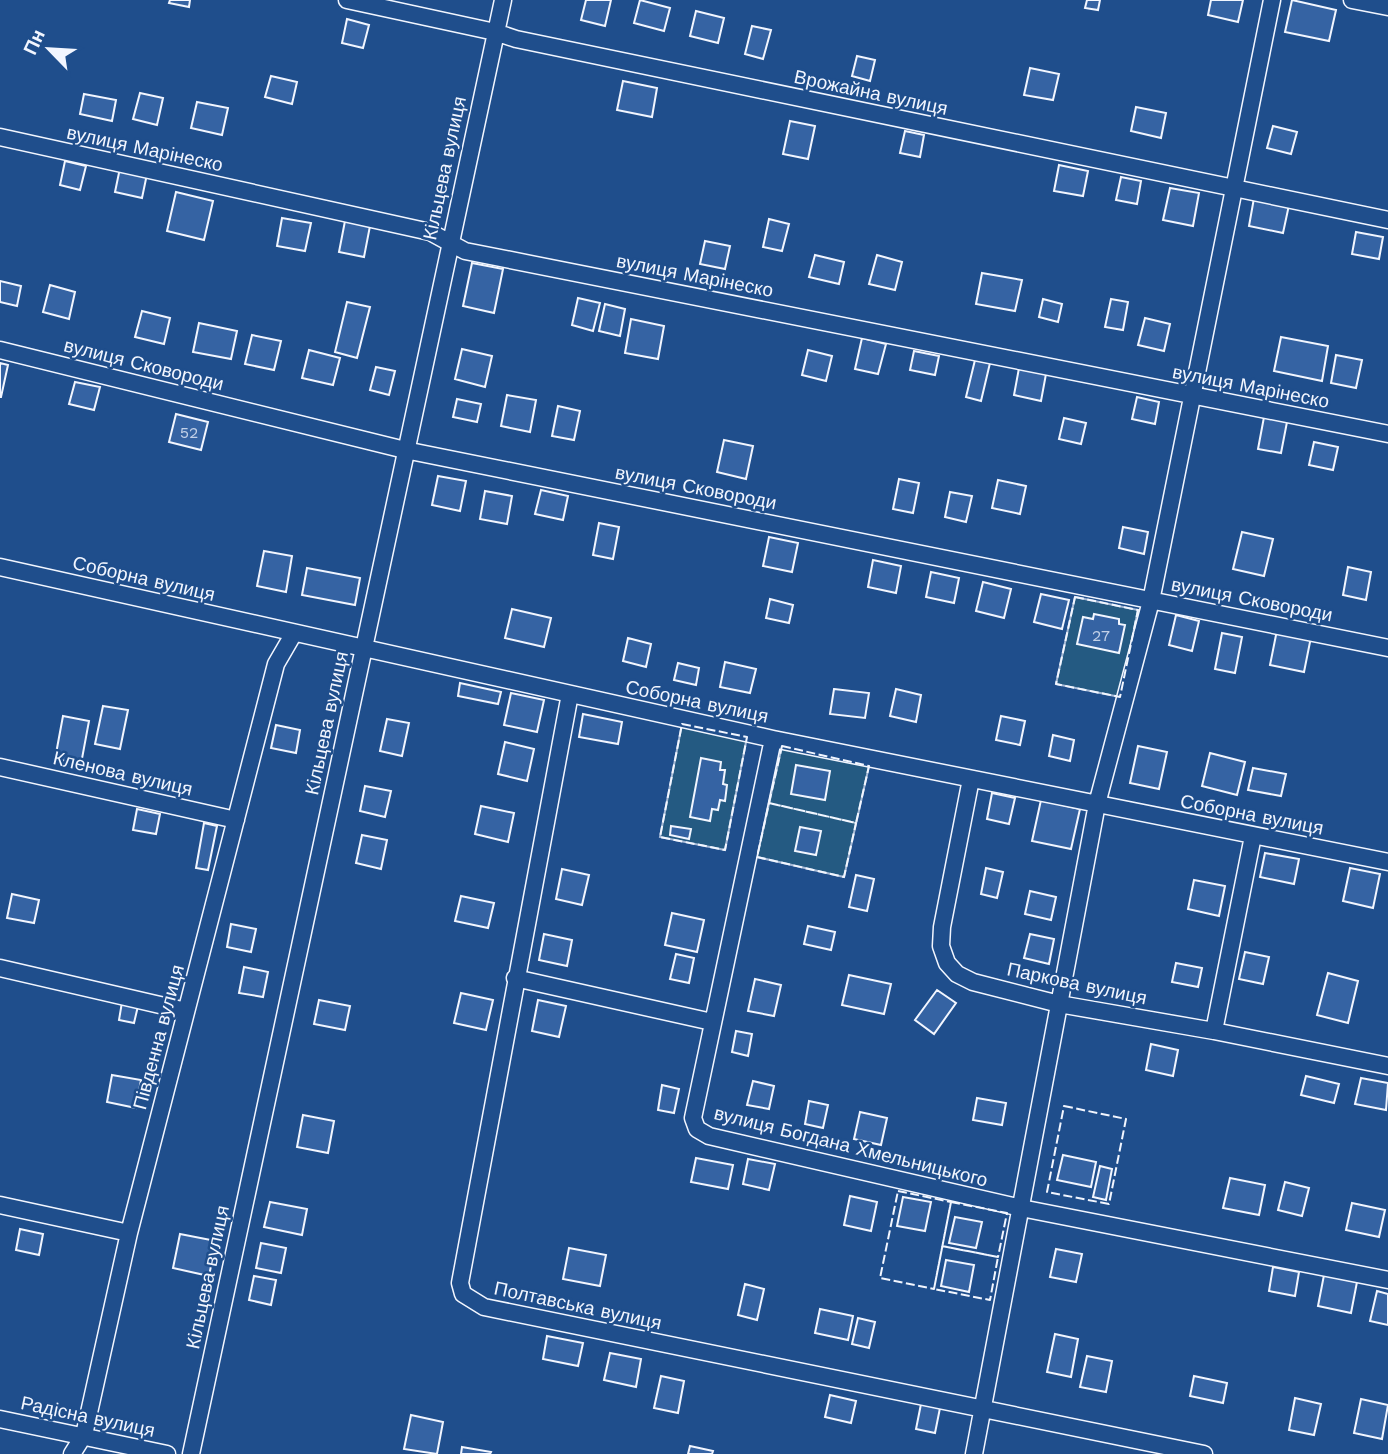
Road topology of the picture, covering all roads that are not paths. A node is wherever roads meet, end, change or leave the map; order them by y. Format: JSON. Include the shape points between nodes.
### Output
{"nodes":[{"id":1,"x":347,"y":0,"type":"edge"},
{"id":2,"x":503,"y":0,"type":"edge"},
{"id":3,"x":1272,"y":0,"type":"edge"},
{"id":4,"x":1352,"y":0,"type":"edge"},
{"id":5,"x":1388,"y":7,"type":"edge"},
{"id":6,"x":495,"y":32,"type":"junction"},
{"id":7,"x":0,"y":137,"type":"edge"},
{"id":8,"x":1232,"y":188,"type":"junction"},
{"id":9,"x":1388,"y":220,"type":"edge"},
{"id":10,"x":449,"y":244,"type":"junction"},
{"id":11,"x":0,"y":350,"type":"edge"},
{"id":12,"x":1192,"y":396,"type":"junction"},
{"id":13,"x":1388,"y":434,"type":"edge"},
{"id":14,"x":405,"y":450,"type":"junction"},
{"id":15,"x":0,"y":567,"type":"edge"},
{"id":16,"x":1151,"y":601,"type":"junction"},
{"id":17,"x":294,"y":633,"type":"junction"},
{"id":18,"x":1388,"y":648,"type":"edge"},
{"id":19,"x":363,"y":649,"type":"junction"},
{"id":20,"x":570,"y":694,"type":"junction"},
{"id":21,"x":774,"y":739,"type":"junction"},
{"id":22,"x":0,"y":767,"type":"edge"},
{"id":23,"x":971,"y":779,"type":"junction"},
{"id":24,"x":1097,"y":804,"type":"junction"},
{"id":25,"x":236,"y":820,"type":"junction"},
{"id":26,"x":1253,"y":836,"type":"junction"},
{"id":27,"x":1388,"y":862,"type":"edge"},
{"id":28,"x":0,"y":968,"type":"edge"},
{"id":29,"x":515,"y":978,"type":"junction"},
{"id":30,"x":1059,"y":1004,"type":"junction"},
{"id":31,"x":186,"y":1011,"type":"junction"},
{"id":32,"x":712,"y":1022,"type":"junction"},
{"id":33,"x":1214,"y":1031,"type":"junction"},
{"id":34,"x":1388,"y":1066,"type":"edge"},
{"id":35,"x":0,"y":1205,"type":"edge"},
{"id":36,"x":1021,"y":1208,"type":"junction"},
{"id":37,"x":129,"y":1233,"type":"junction"},
{"id":38,"x":1388,"y":1280,"type":"edge"},
{"id":39,"x":982,"y":1411,"type":"junction"},
{"id":40,"x":0,"y":1419,"type":"edge"},
{"id":41,"x":84,"y":1435,"type":"junction"},
{"id":42,"x":72,"y":1454,"type":"edge"},
{"id":43,"x":167,"y":1454,"type":"edge"},
{"id":44,"x":191,"y":1454,"type":"edge"},
{"id":45,"x":974,"y":1454,"type":"edge"},
{"id":46,"x":1204,"y":1454,"type":"edge"}],
"edges":[{"from":1,"to":6,"type":"street","name":"Врожайна вулиця"},
{"from":2,"to":6,"type":"street","name":"Кільцева вулиця"},
{"from":3,"to":8,"type":"street"},
{"from":4,"to":5,"type":"street"},
{"from":6,"to":8,"type":"street","name":"Врожайна вулиця"},
{"from":6,"to":10,"type":"street","name":"Кільцева вулиця"},
{"from":7,"to":10,"type":"street","name":"вулиця Марінеско","via":[[430,232]]},
{"from":8,"to":9,"type":"street","name":"Врожайна вулиця"},
{"from":8,"to":12,"type":"street"},
{"from":10,"to":12,"type":"street","name":"вулиця Марінеско","via":[[465,251]]},
{"from":10,"to":14,"type":"street","name":"Кільцева вулиця"},
{"from":11,"to":14,"type":"street","name":"вулиця Сковороди"},
{"from":12,"to":13,"type":"street","name":"вулиця Марінеско"},
{"from":12,"to":16,"type":"street"},
{"from":14,"to":16,"type":"street","name":"вулиця Сковороди"},
{"from":14,"to":19,"type":"street","name":"Кільцева вулиця"},
{"from":15,"to":17,"type":"street","name":"Соборна вулиця"},
{"from":16,"to":18,"type":"street","name":"вулиця Сковороди"},
{"from":16,"to":24,"type":"street"},
{"from":17,"to":19,"type":"street","name":"Соборна вулиця"},
{"from":17,"to":25,"type":"street","name":"Південна вулиця","via":[[276,664]]},
{"from":19,"to":20,"type":"street","name":"Соборна вулиця"},
{"from":19,"to":44,"type":"street","name":"Кільцева вулиця"},
{"from":20,"to":21,"type":"street","name":"Соборна вулиця"},
{"from":20,"to":29,"type":"street","name":"Полтавська вулиця"},
{"from":21,"to":23,"type":"street","name":"Соборна вулиця"},
{"from":21,"to":32,"type":"street","name":"вулиця Богдана Хмельницького"},
{"from":22,"to":25,"type":"street","name":"Кленова вулиця"},
{"from":23,"to":24,"type":"street","name":"Соборна вулиця"},
{"from":23,"to":30,"type":"street","name":"Паркова вулиця","via":[[942,927],[941,946],[947,963],[973,982]]},
{"from":24,"to":26,"type":"street","name":"Соборна вулиця"},
{"from":24,"to":30,"type":"street"},
{"from":25,"to":31,"type":"street","name":"Південна вулиця"},
{"from":26,"to":27,"type":"street","name":"Соборна вулиця"},
{"from":26,"to":33,"type":"street"},
{"from":28,"to":31,"type":"street"},
{"from":29,"to":32,"type":"street"},
{"from":29,"to":39,"type":"street","name":"Полтавська вулиця","via":[[460,1283],[463,1294],[484,1307]]},
{"from":30,"to":33,"type":"street","name":"Паркова вулиця"},
{"from":30,"to":36,"type":"street"},
{"from":31,"to":37,"type":"street","name":"Південна вулиця"},
{"from":32,"to":36,"type":"street","name":"вулиця Богдана Хмельницького","via":[[693,1118],[697,1129],[709,1136]]},
{"from":33,"to":34,"type":"street","name":"Паркова вулиця"},
{"from":35,"to":37,"type":"street"},
{"from":36,"to":38,"type":"street","name":"вулиця Богдана Хмельницького"},
{"from":36,"to":39,"type":"street"},
{"from":37,"to":41,"type":"street","name":"Південна вулиця"},
{"from":39,"to":45,"type":"street"},
{"from":39,"to":46,"type":"street","name":"Полтавська вулиця"},
{"from":40,"to":41,"type":"street","name":"Радісна вулиця"},
{"from":41,"to":42,"type":"street","name":"Південна вулиця"},
{"from":41,"to":43,"type":"street","name":"Радісна вулиця"}]}
